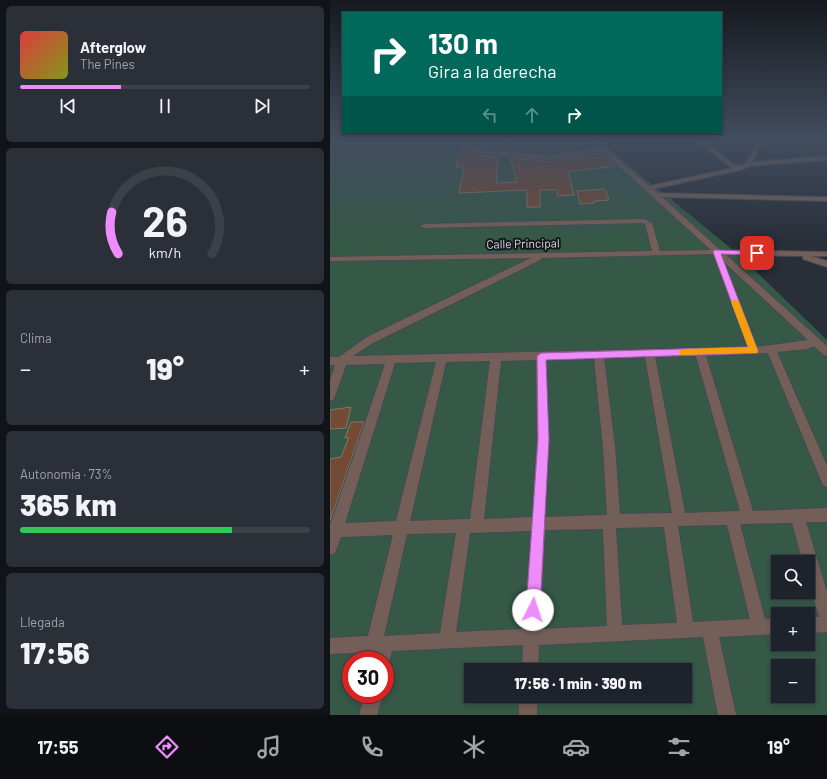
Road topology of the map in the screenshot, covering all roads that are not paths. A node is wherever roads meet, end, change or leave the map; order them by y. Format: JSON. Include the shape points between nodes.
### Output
{"nodes":[{"id":1,"x":631,"y":172,"type":"edge"},
{"id":2,"x":721,"y":172,"type":"edge"},
{"id":3,"x":649,"y":188,"type":"junction"},
{"id":4,"x":656,"y":195,"type":"junction"},
{"id":5,"x":827,"y":200,"type":"edge"},
{"id":6,"x":827,"y":203,"type":"edge"},
{"id":7,"x":667,"y":205,"type":"junction"},
{"id":8,"x":424,"y":226,"type":"dead end"},
{"id":9,"x":716,"y":252,"type":"junction"},
{"id":10,"x":656,"y":254,"type":"junction"},
{"id":11,"x":798,"y":254,"type":"junction"},
{"id":12,"x":827,"y":254,"type":"edge"},
{"id":13,"x":540,"y":256,"type":"junction"},
{"id":14,"x":330,"y":259,"type":"edge"},
{"id":15,"x":827,"y":264,"type":"edge"},
{"id":16,"x":815,"y":341,"type":"junction"},
{"id":17,"x":771,"y":349,"type":"junction"},
{"id":18,"x":754,"y":351,"type":"junction"},
{"id":19,"x":700,"y":352,"type":"junction"},
{"id":20,"x":827,"y":352,"type":"edge"},
{"id":21,"x":649,"y":353,"type":"junction"},
{"id":22,"x":599,"y":354,"type":"junction"},
{"id":23,"x":541,"y":356,"type":"junction"},
{"id":24,"x":496,"y":357,"type":"junction"},
{"id":25,"x":442,"y":358,"type":"junction"},
{"id":26,"x":342,"y":360,"type":"junction"},
{"id":27,"x":391,"y":360,"type":"junction"},
{"id":28,"x":330,"y":361,"type":"edge"},
{"id":29,"x":330,"y":396,"type":"edge"},
{"id":30,"x":827,"y":481,"type":"edge"},
{"id":31,"x":827,"y":515,"type":"edge"},
{"id":32,"x":796,"y":516,"type":"junction"},
{"id":33,"x":732,"y":518,"type":"junction"},
{"id":34,"x":749,"y":518,"type":"junction"},
{"id":35,"x":675,"y":519,"type":"junction"},
{"id":36,"x":611,"y":521,"type":"junction"},
{"id":37,"x":538,"y":525,"type":"junction"},
{"id":38,"x":470,"y":526,"type":"junction"},
{"id":39,"x":402,"y":527,"type":"junction"},
{"id":40,"x":333,"y":530,"type":"edge"},
{"id":41,"x":330,"y":548,"type":"edge"},
{"id":42,"x":827,"y":618,"type":"edge"},
{"id":43,"x":815,"y":624,"type":"edge"},
{"id":44,"x":827,"y":624,"type":"edge"},
{"id":45,"x":759,"y":626,"type":"junction"},
{"id":46,"x":771,"y":626,"type":"edge"},
{"id":47,"x":709,"y":629,"type":"junction"},
{"id":48,"x":686,"y":630,"type":"junction"},
{"id":49,"x":614,"y":633,"type":"junction"},
{"id":50,"x":531,"y":638,"type":"junction"},
{"id":51,"x":447,"y":641,"type":"junction"},
{"id":52,"x":380,"y":644,"type":"junction"},
{"id":53,"x":330,"y":646,"type":"edge"},
{"id":54,"x":381,"y":651,"type":"edge"},
{"id":55,"x":530,"y":663,"type":"edge"},
{"id":56,"x":371,"y":703,"type":"edge"},
{"id":57,"x":528,"y":703,"type":"edge"},
{"id":58,"x":368,"y":715,"type":"edge"},
{"id":59,"x":528,"y":715,"type":"edge"},
{"id":60,"x":727,"y":715,"type":"edge"}],
"edges":[{"from":1,"to":3,"type":"street"},
{"from":2,"to":3,"type":"street"},
{"from":3,"to":4,"type":"street"},
{"from":4,"to":5,"type":"street"},
{"from":4,"to":7,"type":"street"},
{"from":6,"to":7,"type":"street","via":[[675,200]]},
{"from":7,"to":9,"type":"street"},
{"from":8,"to":10,"type":"street","via":[[644,220],[648,223]]},
{"from":9,"to":10,"type":"street","name":"Calle Principal"},
{"from":9,"to":11,"type":"street","name":"Calle Principal"},
{"from":9,"to":16,"type":"street"},
{"from":9,"to":18,"type":"street"},
{"from":10,"to":13,"type":"street","name":"Calle Principal"},
{"from":11,"to":12,"type":"street","name":"Calle Principal"},
{"from":11,"to":15,"type":"street"},
{"from":13,"to":14,"type":"street","name":"Calle Principal"},
{"from":13,"to":26,"type":"street","via":[[370,340]]},
{"from":16,"to":17,"type":"street","via":[[807,345]]},
{"from":16,"to":20,"type":"street"},
{"from":17,"to":18,"type":"street"},
{"from":17,"to":30,"type":"street"},
{"from":18,"to":19,"type":"street"},
{"from":19,"to":21,"type":"street"},
{"from":19,"to":34,"type":"street"},
{"from":21,"to":22,"type":"street"},
{"from":21,"to":35,"type":"street"},
{"from":22,"to":23,"type":"street"},
{"from":22,"to":36,"type":"street","via":[[609,447]]},
{"from":23,"to":24,"type":"street"},
{"from":23,"to":37,"type":"street","via":[[543,439]]},
{"from":24,"to":25,"type":"street"},
{"from":24,"to":38,"type":"street"},
{"from":25,"to":27,"type":"street"},
{"from":25,"to":39,"type":"street"},
{"from":26,"to":27,"type":"street"},
{"from":26,"to":28,"type":"street"},
{"from":26,"to":29,"type":"street"},
{"from":27,"to":40,"type":"street"},
{"from":31,"to":32,"type":"street"},
{"from":32,"to":34,"type":"street"},
{"from":32,"to":42,"type":"street"},
{"from":33,"to":34,"type":"street"},
{"from":33,"to":35,"type":"street"},
{"from":33,"to":45,"type":"street"},
{"from":35,"to":36,"type":"street"},
{"from":35,"to":48,"type":"street"},
{"from":36,"to":37,"type":"street"},
{"from":36,"to":49,"type":"street"},
{"from":37,"to":38,"type":"street"},
{"from":37,"to":50,"type":"street"},
{"from":38,"to":39,"type":"street"},
{"from":38,"to":51,"type":"street"},
{"from":39,"to":40,"type":"street"},
{"from":39,"to":52,"type":"street"},
{"from":40,"to":41,"type":"street"},
{"from":43,"to":44,"type":"street"},
{"from":45,"to":46,"type":"street"},
{"from":45,"to":47,"type":"street"},
{"from":47,"to":48,"type":"street"},
{"from":47,"to":60,"type":"street"},
{"from":48,"to":49,"type":"street"},
{"from":49,"to":50,"type":"street"},
{"from":50,"to":51,"type":"street"},
{"from":50,"to":55,"type":"street"},
{"from":51,"to":52,"type":"street"},
{"from":52,"to":53,"type":"street"},
{"from":52,"to":54,"type":"street"},
{"from":56,"to":58,"type":"street"},
{"from":57,"to":59,"type":"street"}]}
